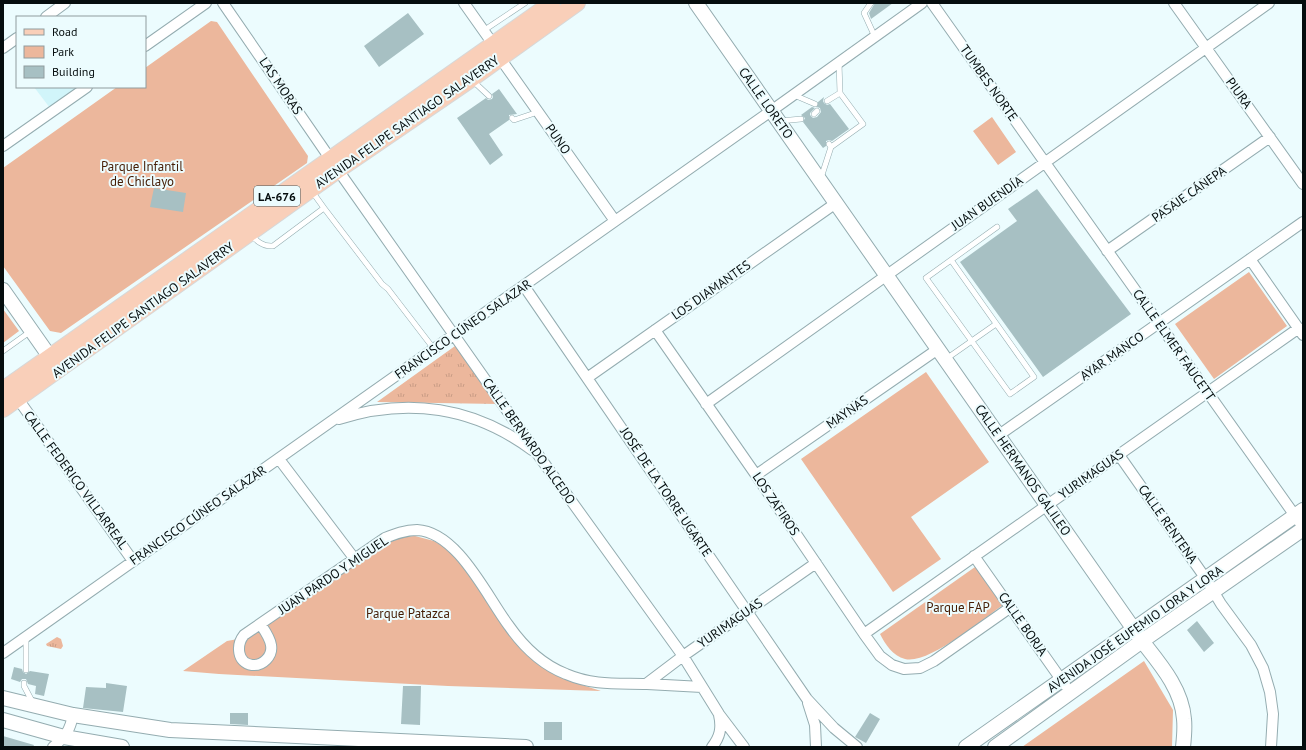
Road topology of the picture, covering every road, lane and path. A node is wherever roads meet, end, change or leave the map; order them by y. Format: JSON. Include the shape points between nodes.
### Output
{"nodes":[{"id":1,"x":65,"y":3,"type":"edge"},
{"id":2,"x":206,"y":3,"type":"edge"},
{"id":3,"x":223,"y":3,"type":"edge"},
{"id":4,"x":464,"y":3,"type":"edge"},
{"id":5,"x":525,"y":3,"type":"edge"},
{"id":6,"x":552,"y":3,"type":"edge"},
{"id":7,"x":577,"y":3,"type":"edge"},
{"id":8,"x":696,"y":3,"type":"edge"},
{"id":9,"x":871,"y":3,"type":"edge"},
{"id":10,"x":932,"y":3,"type":"edge"},
{"id":11,"x":1174,"y":3,"type":"edge"},
{"id":12,"x":1268,"y":3,"type":"edge"},
{"id":13,"x":918,"y":4,"type":"edge"},
{"id":14,"x":47,"y":16,"type":"edge"},
{"id":15,"x":509,"y":24,"type":"junction"},
{"id":16,"x":483,"y":31,"type":"junction"},
{"id":17,"x":875,"y":37,"type":"junction"},
{"id":18,"x":16,"y":39,"type":"edge"},
{"id":19,"x":146,"y":45,"type":"edge"},
{"id":20,"x":3,"y":48,"type":"edge"},
{"id":21,"x":1206,"y":48,"type":"junction"},
{"id":22,"x":496,"y":51,"type":"junction"},
{"id":23,"x":839,"y":63,"type":"junction"},
{"id":24,"x":471,"y":79,"type":"junction"},
{"id":25,"x":86,"y":88,"type":"edge"},
{"id":26,"x":840,"y":92,"type":"junction"},
{"id":27,"x":794,"y":95,"type":"junction"},
{"id":28,"x":489,"y":96,"type":"dead end"},
{"id":29,"x":827,"y":101,"type":"dead end"},
{"id":30,"x":815,"y":104,"type":"dead end"},
{"id":31,"x":539,"y":112,"type":"junction"},
{"id":32,"x":775,"y":116,"type":"junction"},
{"id":33,"x":512,"y":118,"type":"dead end"},
{"id":34,"x":801,"y":119,"type":"dead end"},
{"id":35,"x":1270,"y":137,"type":"junction"},
{"id":36,"x":3,"y":146,"type":"edge"},
{"id":37,"x":1045,"y":162,"type":"junction"},
{"id":38,"x":334,"y":164,"type":"junction"},
{"id":39,"x":820,"y":181,"type":"junction"},
{"id":40,"x":1303,"y":184,"type":"edge"},
{"id":41,"x":311,"y":190,"type":"junction"},
{"id":42,"x":836,"y":203,"type":"junction"},
{"id":43,"x":324,"y":208,"type":"junction"},
{"id":44,"x":615,"y":221,"type":"junction"},
{"id":45,"x":1303,"y":222,"type":"edge"},
{"id":46,"x":997,"y":227,"type":"dead end"},
{"id":47,"x":249,"y":234,"type":"junction"},
{"id":48,"x":1107,"y":251,"type":"junction"},
{"id":49,"x":1250,"y":259,"type":"junction"},
{"id":50,"x":951,"y":260,"type":"junction"},
{"id":51,"x":887,"y":275,"type":"junction"},
{"id":52,"x":524,"y":286,"type":"junction"},
{"id":53,"x":3,"y":290,"type":"edge"},
{"id":54,"x":996,"y":324,"type":"junction"},
{"id":55,"x":1158,"y":324,"type":"junction"},
{"id":56,"x":655,"y":330,"type":"junction"},
{"id":57,"x":31,"y":331,"type":"junction"},
{"id":58,"x":1301,"y":331,"type":"edge"},
{"id":59,"x":454,"y":335,"type":"junction"},
{"id":60,"x":972,"y":341,"type":"junction"},
{"id":61,"x":434,"y":349,"type":"junction"},
{"id":62,"x":3,"y":351,"type":"edge"},
{"id":63,"x":942,"y":354,"type":"junction"},
{"id":64,"x":50,"y":357,"type":"junction"},
{"id":65,"x":587,"y":378,"type":"junction"},
{"id":66,"x":5,"y":384,"type":"edge"},
{"id":67,"x":1207,"y":393,"type":"junction"},
{"id":68,"x":18,"y":399,"type":"junction"},
{"id":69,"x":706,"y":404,"type":"junction"},
{"id":70,"x":3,"y":410,"type":"edge"},
{"id":71,"x":330,"y":422,"type":"junction"},
{"id":72,"x":998,"y":435,"type":"junction"},
{"id":73,"x":1118,"y":455,"type":"junction"},
{"id":74,"x":539,"y":456,"type":"junction"},
{"id":75,"x":279,"y":459,"type":"junction"},
{"id":76,"x":756,"y":475,"type":"junction"},
{"id":77,"x":1047,"y":505,"type":"junction"},
{"id":78,"x":1301,"y":521,"type":"edge"},
{"id":79,"x":974,"y":556,"type":"junction"},
{"id":80,"x":354,"y":558,"type":"junction"},
{"id":81,"x":133,"y":561,"type":"junction"},
{"id":82,"x":816,"y":563,"type":"junction"},
{"id":83,"x":1206,"y":579,"type":"junction"},
{"id":84,"x":1213,"y":592,"type":"junction"},
{"id":85,"x":1011,"y":607,"type":"junction"},
{"id":86,"x":747,"y":612,"type":"junction"},
{"id":87,"x":261,"y":625,"type":"dead end"},
{"id":88,"x":1134,"y":629,"type":"junction"},
{"id":89,"x":864,"y":634,"type":"junction"},
{"id":90,"x":26,"y":637,"type":"junction"},
{"id":91,"x":1142,"y":641,"type":"junction"},
{"id":92,"x":3,"y":654,"type":"edge"},
{"id":93,"x":683,"y":656,"type":"junction"},
{"id":94,"x":26,"y":670,"type":"dead end"},
{"id":95,"x":1062,"y":680,"type":"junction"},
{"id":96,"x":24,"y":683,"type":"dead end"},
{"id":97,"x":646,"y":684,"type":"junction"},
{"id":98,"x":702,"y":687,"type":"junction"},
{"id":99,"x":1071,"y":693,"type":"junction"},
{"id":100,"x":3,"y":698,"type":"edge"},
{"id":101,"x":807,"y":699,"type":"junction"},
{"id":102,"x":34,"y":706,"type":"junction"},
{"id":103,"x":719,"y":714,"type":"junction"},
{"id":104,"x":73,"y":715,"type":"junction"},
{"id":105,"x":3,"y":720,"type":"edge"},
{"id":106,"x":64,"y":737,"type":"junction"},
{"id":107,"x":506,"y":746,"type":"edge"},
{"id":108,"x":53,"y":747,"type":"edge"},
{"id":109,"x":122,"y":747,"type":"edge"},
{"id":110,"x":526,"y":747,"type":"edge"},
{"id":111,"x":712,"y":747,"type":"edge"},
{"id":112,"x":744,"y":747,"type":"edge"},
{"id":113,"x":816,"y":747,"type":"edge"},
{"id":114,"x":857,"y":747,"type":"edge"},
{"id":115,"x":966,"y":747,"type":"edge"},
{"id":116,"x":995,"y":747,"type":"edge"},
{"id":117,"x":1183,"y":747,"type":"edge"},
{"id":118,"x":1271,"y":747,"type":"edge"}],
"edges":[{"from":1,"to":14,"type":"street"},
{"from":2,"to":19,"type":"street"},
{"from":3,"to":38,"type":"street","name":"LAS MORAS"},
{"from":4,"to":16,"type":"street","name":"PUNO"},
{"from":5,"to":15,"type":"lane"},
{"from":6,"to":15,"type":"main road","name":"AVENIDA FELIPE SANTIAGO SALAVERRY","number":"LA-676"},
{"from":7,"to":22,"type":"main road","name":"AVENIDA FELIPE SANTIAGO SALAVERRY","number":"LA-676"},
{"from":8,"to":32,"type":"main road","name":"CALLE LORETO"},
{"from":9,"to":17,"type":"lane","via":[[864,14]]},
{"from":10,"to":37,"type":"street","name":"TUMBES NORTE"},
{"from":11,"to":21,"type":"street","name":"PIURA"},
{"from":12,"to":21,"type":"street","name":"JUAN BUENDÍA"},
{"from":13,"to":17,"type":"street","name":"FRANCISCO CÚNEO SALAZAR"},
{"from":15,"to":16,"type":"lane"},
{"from":15,"to":22,"type":"main road","name":"AVENIDA FELIPE SANTIAGO SALAVERRY","number":"LA-676"},
{"from":16,"to":22,"type":"street","name":"PUNO"},
{"from":17,"to":23,"type":"street","name":"FRANCISCO CÚNEO SALAZAR"},
{"from":18,"to":20,"type":"street"},
{"from":21,"to":35,"type":"street","name":"PIURA"},
{"from":21,"to":37,"type":"street","name":"JUAN BUENDÍA"},
{"from":22,"to":24,"type":"main road","name":"AVENIDA FELIPE SANTIAGO SALAVERRY","number":"LA-676"},
{"from":22,"to":31,"type":"street","name":"PUNO"},
{"from":22,"to":38,"type":"main road","name":"AVENIDA FELIPE SANTIAGO SALAVERRY","number":"LA-676"},
{"from":23,"to":26,"type":"lane"},
{"from":23,"to":27,"type":"street","name":"FRANCISCO CÚNEO SALAZAR"},
{"from":24,"to":28,"type":"lane"},
{"from":24,"to":38,"type":"main road","name":"AVENIDA FELIPE SANTIAGO SALAVERRY","number":"LA-676"},
{"from":25,"to":36,"type":"street"},
{"from":26,"to":29,"type":"lane"},
{"from":26,"to":39,"type":"lane","via":[[863,124],[830,145]]},
{"from":27,"to":30,"type":"lane"},
{"from":27,"to":32,"type":"street","name":"FRANCISCO CÚNEO SALAZAR"},
{"from":31,"to":33,"type":"lane","via":[[514,120]]},
{"from":31,"to":44,"type":"street","name":"PUNO"},
{"from":32,"to":34,"type":"lane"},
{"from":32,"to":39,"type":"main road","name":"CALLE LORETO"},
{"from":32,"to":44,"type":"street","name":"FRANCISCO CÚNEO SALAZAR"},
{"from":35,"to":40,"type":"street","name":"PIURA"},
{"from":35,"to":48,"type":"street","name":"PASAJE CÁNEPA"},
{"from":37,"to":48,"type":"street","name":"CALLE ELMER FAUCETT"},
{"from":37,"to":51,"type":"street","name":"JUAN BUENDÍA"},
{"from":38,"to":41,"type":"main road","name":"AVENIDA FELIPE SANTIAGO SALAVERRY","number":"LA-676"},
{"from":38,"to":59,"type":"street","name":"CALLE BERNARDO ALCEDO"},
{"from":38,"to":64,"type":"main road","name":"AVENIDA FELIPE SANTIAGO SALAVERRY","number":"LA-676"},
{"from":39,"to":42,"type":"main road","name":"CALLE LORETO"},
{"from":41,"to":43,"type":"lane"},
{"from":41,"to":47,"type":"main road","name":"AVENIDA FELIPE SANTIAGO SALAVERRY","number":"LA-676"},
{"from":42,"to":51,"type":"main road","name":"CALLE HERMANOS GALILEO"},
{"from":42,"to":56,"type":"street","name":"LOS DIAMANTES"},
{"from":43,"to":47,"type":"lane","via":[[273,246],[262,244]]},
{"from":43,"to":61,"type":"lane"},
{"from":44,"to":52,"type":"street","name":"FRANCISCO CÚNEO SALAZAR"},
{"from":45,"to":49,"type":"street","name":"AYAR MANCO"},
{"from":46,"to":50,"type":"lane"},
{"from":47,"to":68,"type":"main road","name":"AVENIDA FELIPE SANTIAGO SALAVERRY","number":"LA-676"},
{"from":48,"to":55,"type":"street","name":"CALLE ELMER FAUCETT"},
{"from":49,"to":55,"type":"street","name":"AYAR MANCO"},
{"from":49,"to":58,"type":"street"},
{"from":50,"to":54,"type":"lane"},
{"from":50,"to":60,"type":"lane","via":[[926,278]]},
{"from":51,"to":63,"type":"main road","name":"CALLE HERMANOS GALILEO"},
{"from":51,"to":69,"type":"street","name":"JUAN BUENDÍA"},
{"from":52,"to":59,"type":"street","name":"FRANCISCO CÚNEO SALAZAR"},
{"from":52,"to":65,"type":"street","name":"JOSÉ DE LA TORRE UGARTE"},
{"from":53,"to":57,"type":"main road"},
{"from":54,"to":60,"type":"lane"},
{"from":54,"to":60,"type":"lane","via":[[1034,377],[1010,394]]},
{"from":55,"to":67,"type":"street","name":"CALLE ELMER FAUCETT"},
{"from":55,"to":72,"type":"street","name":"AYAR MANCO"},
{"from":56,"to":65,"type":"street","name":"LOS DIAMANTES"},
{"from":56,"to":69,"type":"street","name":"LOS ZAFIROS"},
{"from":57,"to":62,"type":"lane"},
{"from":57,"to":64,"type":"main road"},
{"from":58,"to":67,"type":"street","name":"YURIMAGUAS"},
{"from":59,"to":61,"type":"street","name":"FRANCISCO CÚNEO SALAZAR"},
{"from":59,"to":74,"type":"street","name":"CALLE BERNARDO ALCEDO"},
{"from":60,"to":63,"type":"lane"},
{"from":61,"to":71,"type":"street","name":"FRANCISCO CÚNEO SALAZAR"},
{"from":63,"to":72,"type":"main road","name":"CALLE HERMANOS GALILEO"},
{"from":63,"to":76,"type":"street","name":"MAYNAS"},
{"from":64,"to":66,"type":"main road","name":"AVENIDA FELIPE SANTIAGO SALAVERRY","number":"LA-676"},
{"from":65,"to":86,"type":"street","name":"JOSÉ DE LA TORRE UGARTE"},
{"from":67,"to":73,"type":"street","name":"YURIMAGUAS"},
{"from":67,"to":78,"type":"street","name":"CALLE ELMER FAUCETT"},
{"from":68,"to":70,"type":"main road","name":"AVENIDA FELIPE SANTIAGO SALAVERRY","number":"LA-676"},
{"from":68,"to":81,"type":"street","name":"CALLE FEDERICO VILLARREAL"},
{"from":69,"to":76,"type":"street","name":"LOS ZAFIROS"},
{"from":71,"to":74,"type":"street","via":[[384,409],[412,407],[440,410],[467,416],[493,426],[517,439]]},
{"from":71,"to":75,"type":"street","name":"FRANCISCO CÚNEO SALAZAR"},
{"from":72,"to":77,"type":"main road","name":"CALLE HERMANOS GALILEO"},
{"from":73,"to":77,"type":"street","name":"YURIMAGUAS"},
{"from":73,"to":83,"type":"street","name":"CALLE RENTENA"},
{"from":74,"to":93,"type":"street","name":"CALLE BERNARDO ALCEDO"},
{"from":75,"to":80,"type":"street"},
{"from":75,"to":81,"type":"street","name":"FRANCISCO CÚNEO SALAZAR"},
{"from":76,"to":82,"type":"street","name":"LOS ZAFIROS"},
{"from":77,"to":79,"type":"street","name":"YURIMAGUAS"},
{"from":77,"to":88,"type":"main road","name":"CALLE HERMANOS GALILEO"},
{"from":78,"to":83,"type":"main road","name":"AVENIDA JOSÉ EUFEMIO LORA Y LORA"},
{"from":78,"to":84,"type":"main road","name":"AVENIDA JOSÉ EUFEMIO LORA Y LORA"},
{"from":79,"to":85,"type":"street","name":"CALLE BORJA"},
{"from":79,"to":89,"type":"street","name":"YURIMAGUAS"},
{"from":80,"to":87,"type":"street","name":"JUAN PARDO Y MIGUEL"},
{"from":80,"to":97,"type":"street","name":"JUAN PARDO Y MIGUEL","via":[[385,538],[400,532],[417,530],[429,533],[444,540],[458,552],[509,627],[529,649],[547,663],[583,680],[609,684]]},
{"from":81,"to":90,"type":"street","name":"FRANCISCO CÚNEO SALAZAR"},
{"from":82,"to":86,"type":"street","name":"YURIMAGUAS"},
{"from":82,"to":89,"type":"street","name":"LOS ZAFIROS"},
{"from":83,"to":84,"type":"street","name":"CALLE RENTENA"},
{"from":83,"to":88,"type":"main road","name":"AVENIDA JOSÉ EUFEMIO LORA Y LORA"},
{"from":84,"to":91,"type":"main road","name":"AVENIDA JOSÉ EUFEMIO LORA Y LORA"},
{"from":84,"to":118,"type":"street","name":"CALLE RENTENA","via":[[1251,645],[1262,668],[1270,692],[1273,714]]},
{"from":85,"to":89,"type":"street","name":"LOS ZAFIROS","via":[[934,662],[920,668],[904,669],[892,665],[880,656]]},
{"from":85,"to":95,"type":"street","name":"CALLE BORJA"},
{"from":86,"to":93,"type":"street","name":"YURIMAGUAS"},
{"from":86,"to":101,"type":"street","name":"JOSÉ DE LA TORRE UGARTE"},
{"from":88,"to":91,"type":"main road","name":"CALLE HERMANOS GALILEO"},
{"from":88,"to":95,"type":"main road","name":"AVENIDA JOSÉ EUFEMIO LORA Y LORA"},
{"from":90,"to":92,"type":"street","name":"FRANCISCO CÚNEO SALAZAR"},
{"from":90,"to":94,"type":"lane"},
{"from":91,"to":99,"type":"main road","name":"AVENIDA JOSÉ EUFEMIO LORA Y LORA"},
{"from":91,"to":117,"type":"main road","name":"CALLE HERMANOS GALILEO","via":[[1164,669],[1181,702],[1184,720]]},
{"from":93,"to":97,"type":"street","name":"YURIMAGUAS"},
{"from":93,"to":98,"type":"street","name":"CALLE BERNARDO ALCEDO"},
{"from":95,"to":99,"type":"street","name":"CALLE BORJA"},
{"from":95,"to":115,"type":"main road","name":"AVENIDA JOSÉ EUFEMIO LORA Y LORA"},
{"from":96,"to":102,"type":"lane"},
{"from":97,"to":98,"type":"street","name":"JUAN PARDO Y MIGUEL"},
{"from":98,"to":103,"type":"street","name":"CALLE BERNARDO ALCEDO"},
{"from":99,"to":116,"type":"main road","name":"AVENIDA JOSÉ EUFEMIO LORA Y LORA"},
{"from":100,"to":102,"type":"main road"},
{"from":101,"to":113,"type":"street","name":"JOSÉ DE LA TORRE UGARTE","via":[[814,724]]},
{"from":101,"to":114,"type":"street","name":"JOSÉ DE LA TORRE UGARTE","via":[[834,728]]},
{"from":102,"to":104,"type":"main road"},
{"from":103,"to":111,"type":"street","via":[[720,731]]},
{"from":103,"to":112,"type":"street","name":"CALLE BERNARDO ALCEDO"},
{"from":104,"to":106,"type":"street"},
{"from":104,"to":107,"type":"main road","via":[[170,730]]},
{"from":105,"to":106,"type":"main road"},
{"from":106,"to":108,"type":"street"},
{"from":106,"to":109,"type":"main road"},
{"from":107,"to":110,"type":"main road"}]}
